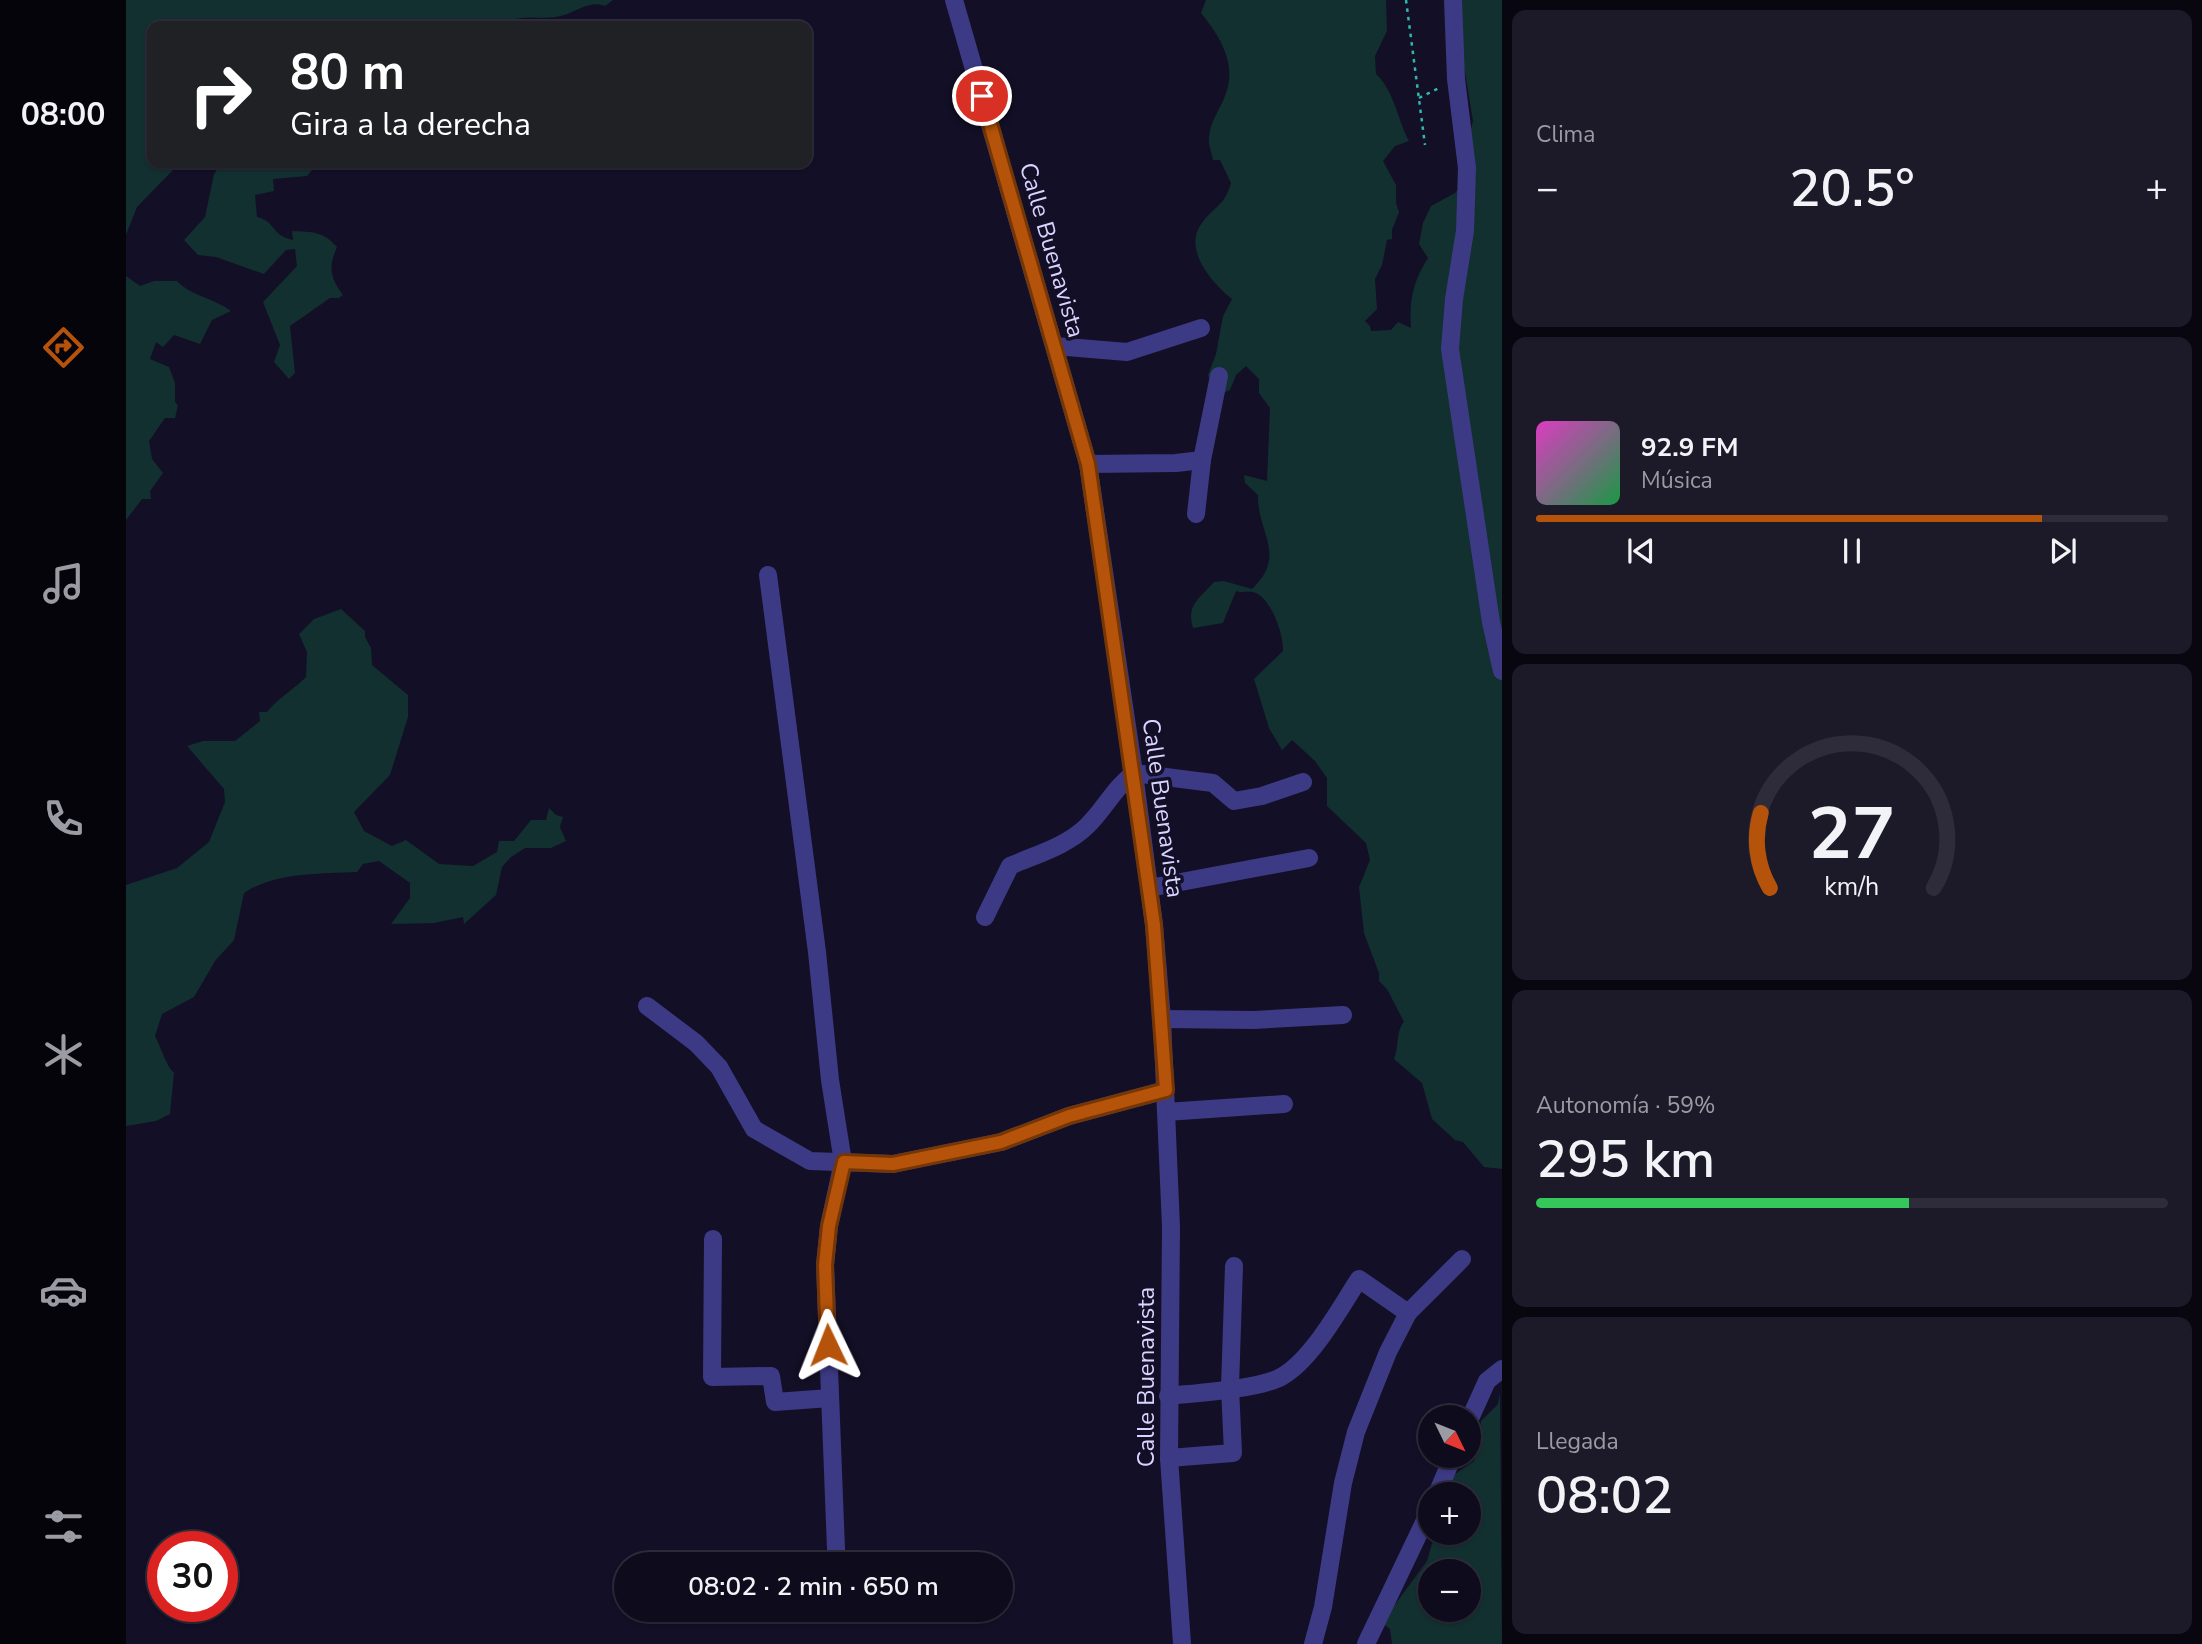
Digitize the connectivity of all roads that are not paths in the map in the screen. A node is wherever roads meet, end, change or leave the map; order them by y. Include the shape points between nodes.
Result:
1 (954, 0) edge
2 (1453, 0) edge
3 (1201, 328) dead end
4 (1055, 346) junction
5 (1219, 376) dead end
6 (1202, 460) junction
7 (1088, 464) junction
8 (1196, 514) dead end
9 (768, 575) dead end
10 (1502, 671) edge
11 (1134, 773) junction
12 (1303, 782) dead end
13 (1309, 858) dead end
14 (1149, 888) junction
15 (985, 917) dead end
16 (647, 1006) dead end
17 (1343, 1015) dead end
18 (1162, 1019) junction
19 (1166, 1090) junction
20 (1284, 1104) dead end
21 (1166, 1112) junction
22 (844, 1162) junction
23 (713, 1239) dead end
24 (1462, 1259) dead end
25 (1234, 1266) dead end
26 (1408, 1312) junction
27 (1502, 1369) edge
28 (1230, 1387) junction
29 (1168, 1396) junction
30 (830, 1398) junction
31 (1477, 1405) edge
32 (1169, 1458) junction
33 (1418, 1535) edge
34 (836, 1549) dead end
35 (1182, 1644) edge
36 (1313, 1644) edge
37 (1366, 1644) edge

1 - 4 street, Calle Buenavista
2 - 10 street via 1456,79 1467,168 1465,231 1450,348
3 - 4 street via 1127,352
4 - 7 street, Calle Buenavista
5 - 6 street
6 - 7 street
6 - 8 street
7 - 11 street, Calle Buenavista
9 - 22 street
11 - 12 street via 1213,783 1234,800
11 - 14 street, Calle Buenavista
11 - 15 street via 1117,786 1087,827 1010,866
13 - 14 street
14 - 18 street, Calle Buenavista
16 - 22 street via 719,1067 754,1129 810,1161
17 - 18 street
18 - 19 street, Calle Buenavista
19 - 21 street, Calle Buenavista
19 - 22 street via 1069,1116 1001,1142 893,1164
20 - 21 street
21 - 29 street, Calle Buenavista via 1171,1227
22 - 30 street via 825,1265
23 - 30 street via 712,1377 771,1376 775,1402
24 - 26 street
25 - 28 street
26 - 28 street via 1359,1279 1319,1342 1282,1377
26 - 36 street via 1356,1432
27 - 31 street via 1488,1381
28 - 29 street
28 - 32 street via 1233,1453
29 - 32 street, Calle Buenavista
30 - 34 street
32 - 35 street, Calle Buenavista
33 - 37 street

